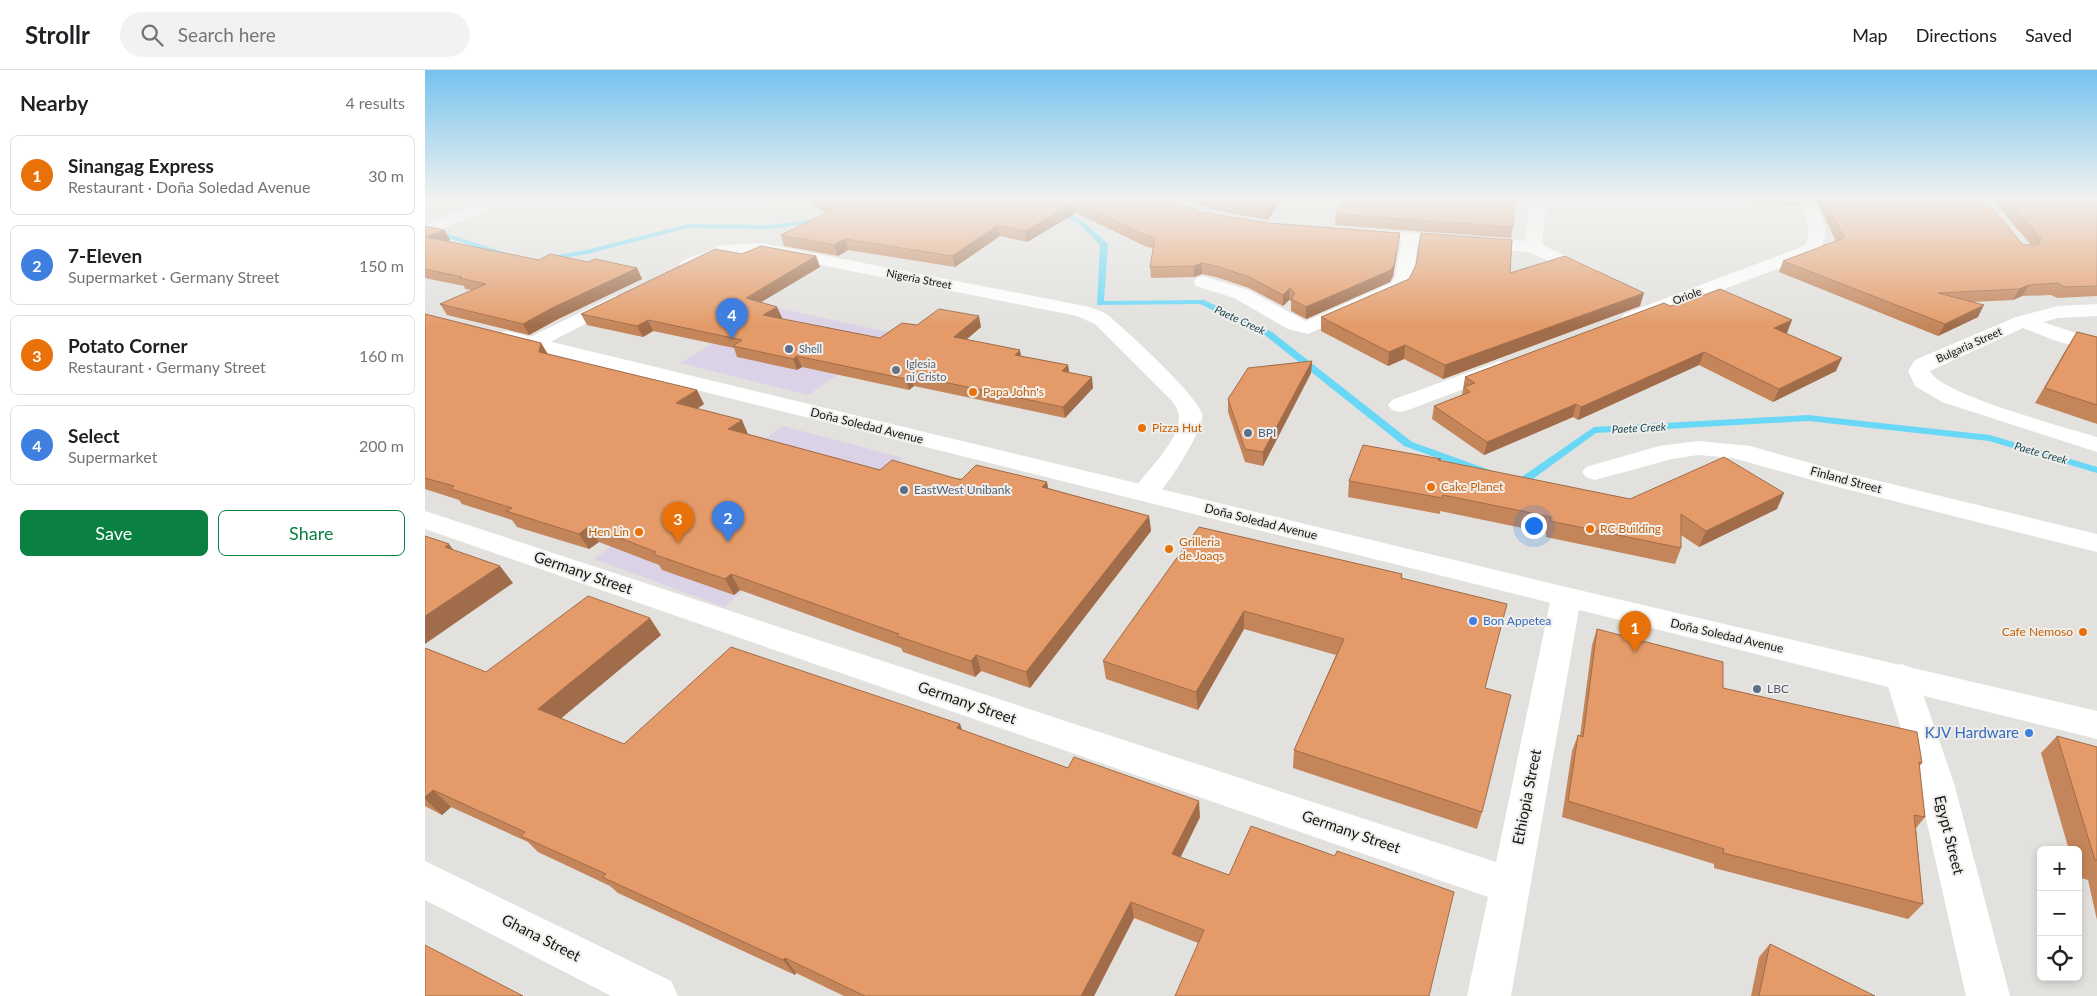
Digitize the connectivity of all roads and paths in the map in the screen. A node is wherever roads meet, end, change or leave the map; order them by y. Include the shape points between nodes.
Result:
1 (1410, 241) edge
2 (1455, 241) edge
3 (1534, 241) edge
4 (1817, 241) edge
5 (1533, 247) junction
6 (671, 274) edge
7 (1203, 282) dead end
8 (1609, 283) edge
9 (636, 292) edge
10 (1635, 295) edge
11 (1661, 306) junction
12 (2097, 310) edge
13 (2023, 321) junction
14 (1614, 324) edge
15 (488, 332) edge
16 (533, 343) junction
17 (2097, 346) edge
18 (1521, 360) edge
19 (1400, 406) dead end
20 (2097, 446) edge
21 (1595, 472) dead end
22 (1144, 494) junction
23 (425, 520) edge
24 (2097, 543) edge
25 (1566, 598) junction
26 (1901, 677) junction
27 (2097, 724) edge
28 (425, 880) edge
29 (1509, 885) junction
30 (656, 996) edge
31 (1489, 996) edge
32 (1988, 996) edge

1 - 7 street via 1399,287 1308,328 1295,325 1241,294
2 - 5 street
3 - 5 street
4 - 11 street, Oriole via 1810,250
5 - 8 street
6 - 22 street, Nigeria Street via 723,250 761,248 1083,311 1102,320 1180,396 1189,409 1191,421 1181,442
9 - 16 street
10 - 11 street
11 - 14 street, Oriole
12 - 13 street, Bulgaria Street via 2058,312
13 - 17 street
13 - 20 street, Bulgaria Street via 1923,365 1919,371 1923,381 1950,397
15 - 16 street, Doña Soledad Avenue
16 - 22 street, Doña Soledad Avenue
18 - 19 street
21 - 24 street, Finland Street via 1647,457 1697,448 1730,449
22 - 25 street, Doña Soledad Avenue
23 - 29 street, Germany Street
25 - 26 street, Doña Soledad Avenue
25 - 29 street, Ethiopia Street
26 - 27 street, Doña Soledad Avenue
26 - 32 street, Egypt Street via 1936,783
28 - 30 street, Ghana Street
29 - 31 street, Ethiopia Street

